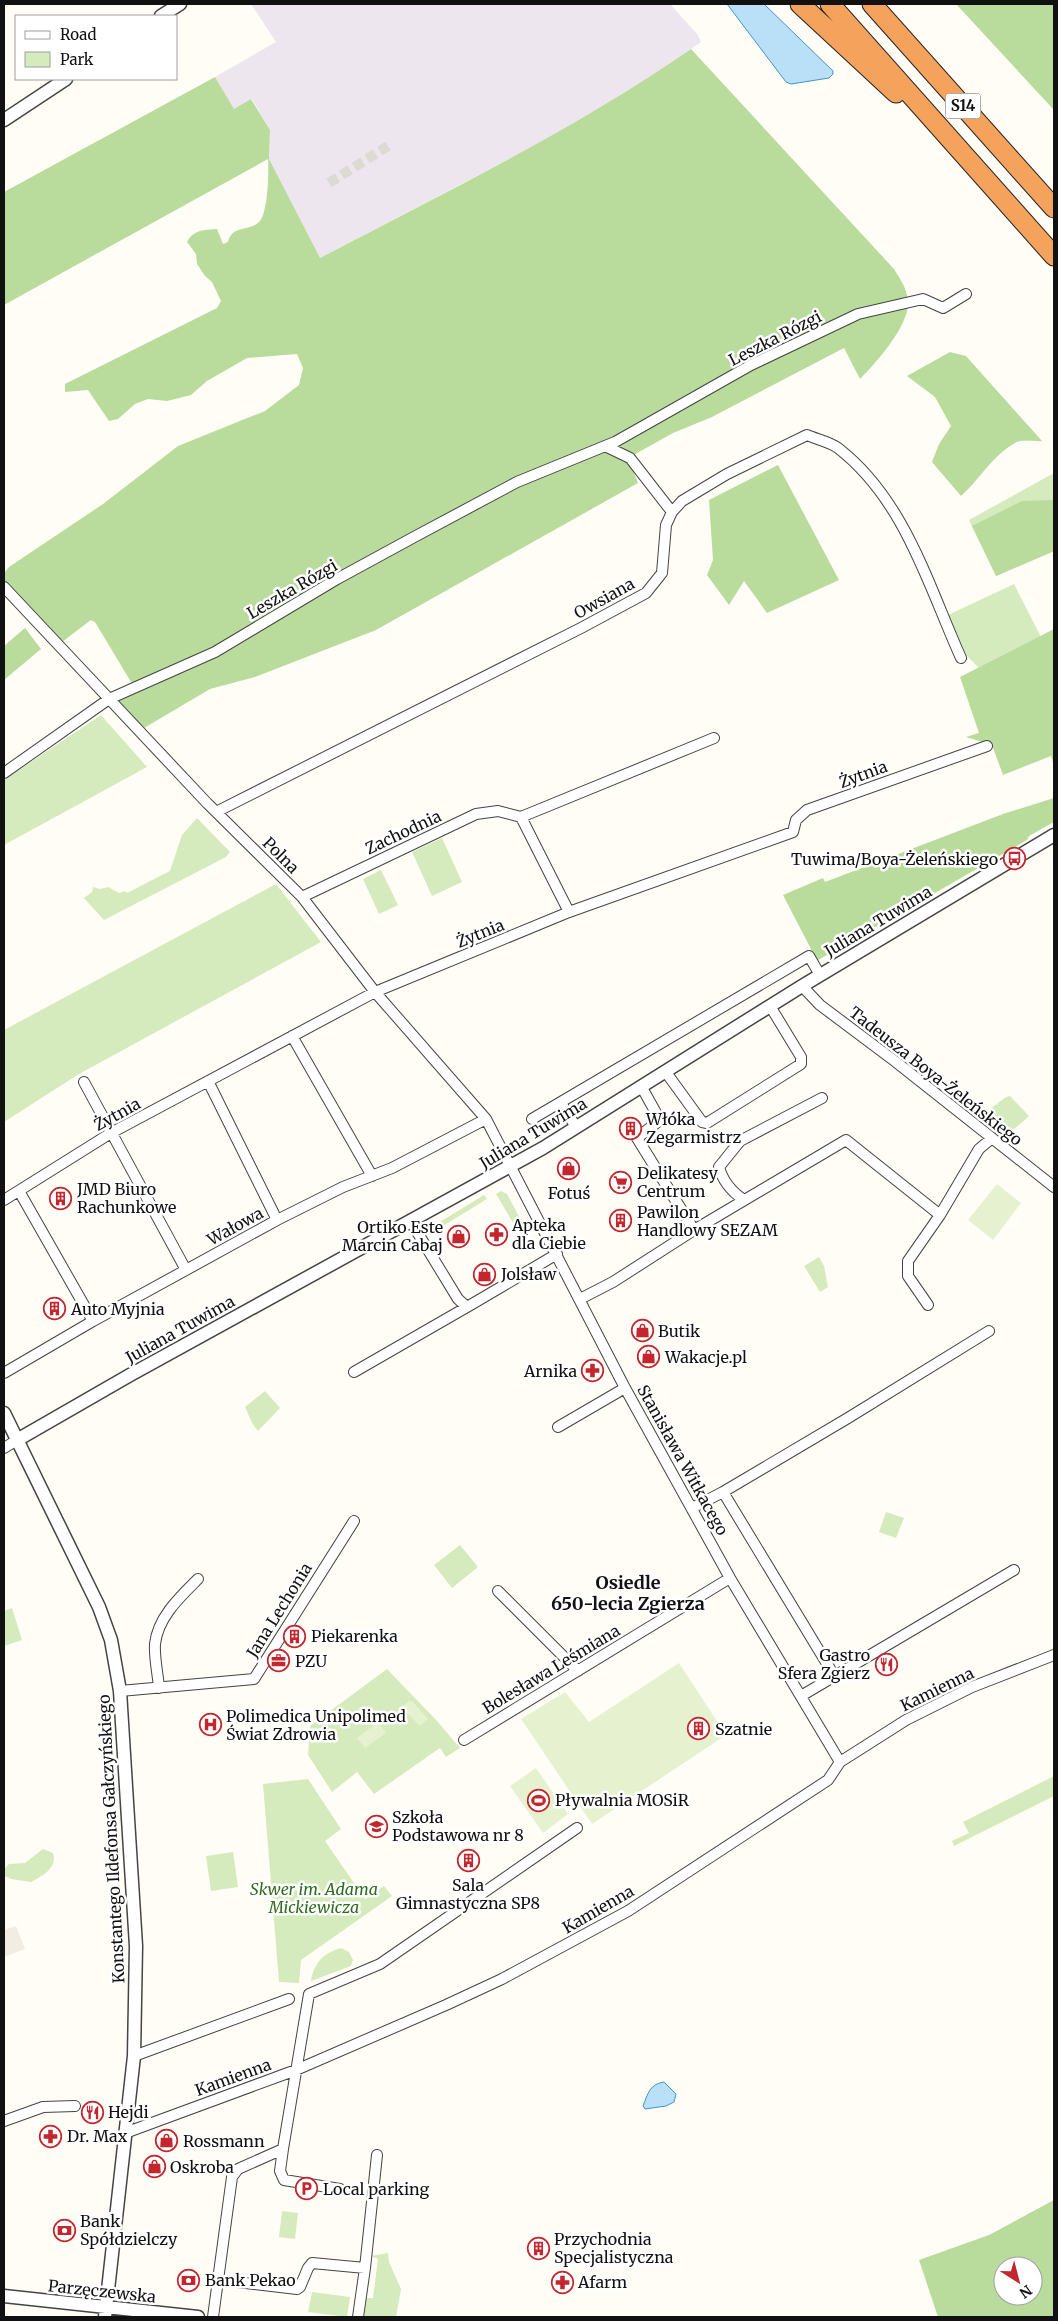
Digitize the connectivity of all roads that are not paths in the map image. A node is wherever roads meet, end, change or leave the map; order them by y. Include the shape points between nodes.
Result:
1 (180, 4) edge
2 (800, 4) edge
3 (830, 4) edge
4 (872, 4) edge
5 (163, 15) edge
6 (64, 80) edge
7 (4, 120) edge
8 (970, 162) junction
9 (1054, 208) edge
10 (1054, 256) edge
11 (966, 294) dead end
12 (605, 446) junction
13 (672, 512) junction
14 (4, 587) edge
15 (961, 658) dead end
16 (109, 700) junction
17 (714, 738) dead end
18 (987, 746) dead end
19 (4, 773) edge
20 (216, 812) junction
21 (521, 817) junction
22 (1054, 835) edge
23 (302, 897) junction
24 (569, 912) junction
25 (820, 975) junction
26 (802, 986) junction
27 (375, 992) junction
28 (770, 1006) junction
29 (292, 1036) junction
30 (665, 1071) junction
31 (208, 1081) junction
32 (84, 1082) dead end
33 (641, 1086) junction
34 (822, 1098) dead end
35 (561, 1103) junction
36 (486, 1118) junction
37 (532, 1120) dead end
38 (576, 1127) junction
39 (111, 1133) junction
40 (991, 1139) junction
41 (510, 1166) junction
42 (372, 1176) junction
43 (1054, 1187) edge
44 (19, 1191) junction
45 (4, 1200) edge
46 (744, 1200) junction
47 (940, 1215) junction
48 (277, 1220) junction
49 (410, 1222) junction
50 (694, 1230) junction
51 (558, 1254) junction
52 (186, 1270) junction
53 (580, 1298) junction
54 (928, 1305) dead end
55 (467, 1307) junction
56 (93, 1321) junction
57 (989, 1331) dead end
58 (354, 1372) dead end
59 (4, 1373) edge
60 (625, 1388) junction
61 (4, 1413) edge
62 (558, 1427) dead end
63 (17, 1440) junction
64 (4, 1448) edge
65 (723, 1492) junction
66 (692, 1508) junction
67 (354, 1521) dead end
68 (1014, 1570) dead end
69 (730, 1578) junction
70 (198, 1579) dead end
71 (498, 1592) dead end
72 (1054, 1655) edge
73 (578, 1671) junction
74 (835, 1677) junction
75 (159, 1688) junction
76 (120, 1691) junction
77 (801, 1696) junction
78 (464, 1740) dead end
79 (840, 1762) junction
80 (577, 1828) dead end
81 (289, 1999) dead end
82 (134, 2056) junction
83 (296, 2070) junction
84 (75, 2106) dead end
85 (4, 2121) edge
86 (125, 2133) junction
87 (283, 2149) junction
88 (377, 2156) dead end
89 (340, 2188) dead end
90 (366, 2268) junction
91 (218, 2280) junction
92 (4, 2296) edge
93 (105, 2312) edge
94 (198, 2317) edge
95 (213, 2317) edge
96 (358, 2317) edge

1 - 5 street
2 - 8 highway
3 - 8 highway, S14
4 - 9 highway, S14
6 - 7 street
8 - 10 highway, S14
11 - 12 street, Leszka Rózgi via 943,308 924,299 858,314 751,365
12 - 13 street via 630,458
12 - 16 street, Leszka Rózgi via 518,482 337,579 215,652
13 - 15 street via 682,502 727,474 806,435 837,447 872,482 892,509 913,545
13 - 20 street, Owsiana via 666,525 662,573 646,593
14 - 16 street, Polna
16 - 19 street, Leszka Rózgi
16 - 20 street, Polna
17 - 21 street
18 - 24 street, Żytnia via 807,810 796,820 793,832
20 - 23 street, Polna
21 - 23 street, Zachodnia via 498,811 476,814
21 - 24 street
22 - 25 street, Juliana Tuwima
23 - 27 street, Polna
24 - 27 street, Żytnia
25 - 26 street, Juliana Tuwima
25 - 35 street via 809,956
26 - 28 street, Juliana Tuwima
26 - 40 street, Tadeusza Boya-Żeleńskiego via 820,1006
27 - 29 street, Żytnia
27 - 36 street, Polna
28 - 30 street, Juliana Tuwima
28 - 30 street via 801,1057 801,1064 735,1106 707,1123 702,1122
29 - 31 street, Żytnia
29 - 42 street
30 - 33 street, Juliana Tuwima
31 - 39 street, Żytnia
31 - 48 street
32 - 39 street
33 - 38 street, Juliana Tuwima
33 - 50 street via 660,1120 638,1138
34 - 46 street via 740,1141 719,1167 731,1192
35 - 37 street
35 - 38 street
36 - 41 street, Polna
36 - 42 street, Wałowa
38 - 41 street, Juliana Tuwima
39 - 44 street, Żytnia
39 - 52 street
40 - 43 street, Tadeusza Boya-Żeleńskiego
40 - 47 street via 979,1149
41 - 49 street, Juliana Tuwima
41 - 51 street, Stanisława Witkacego
42 - 48 street, Wałowa
44 - 45 street, Żytnia
44 - 56 street
46 - 47 street via 846,1140
46 - 50 street
47 - 54 street via 908,1262 908,1276
48 - 52 street, Wałowa
49 - 55 street via 458,1299
49 - 63 street, Juliana Tuwima
50 - 53 street via 613,1282
51 - 53 street, Stanisława Witkacego
51 - 55 street
52 - 56 street, Wałowa
53 - 60 street, Stanisława Witkacego
55 - 58 street
56 - 59 street, Wałowa
57 - 65 street
60 - 62 street
60 - 66 street, Stanisława Witkacego
61 - 63 street, Konstantego Ildefonsa Gałczyńskiego
63 - 64 street
63 - 76 street, Konstantego Ildefonsa Gałczyńskiego via 99,1607 111,1640
65 - 66 street
65 - 74 street
66 - 69 street, Stanisława Witkacego
67 - 75 street, Jana Lechonia via 254,1679
68 - 74 street
69 - 73 street, Bolesława Leśmiana
69 - 77 street, Stanisława Witkacego
70 - 75 street via 176,1601 161,1624 155,1644
71 - 73 street
72 - 79 street, Kamienna via 972,1687 922,1712
73 - 78 street, Bolesława Leśmiana
74 - 77 street
75 - 76 street, Jana Lechonia
76 - 82 street, Konstantego Ildefonsa Gałczyńskiego via 136,1946
77 - 79 street, Stanisława Witkacego
79 - 83 street, Kamienna via 828,1780 628,1911 454,2002
80 - 83 street via 380,1964 309,1994
81 - 82 street
82 - 86 street, Konstantego Ildefonsa Gałczyńskiego
83 - 86 street, Kamienna
83 - 87 street
84 - 85 street via 43,2107
86 - 93 street, Konstantego Ildefonsa Gałczyńskiego
87 - 89 street via 280,2171 284,2180
87 - 91 street via 233,2174
88 - 90 street
90 - 91 street via 312,2263 297,2289
90 - 96 street
91 - 95 street
92 - 93 street, Parzęczewska
93 - 94 street, Parzęczewska

